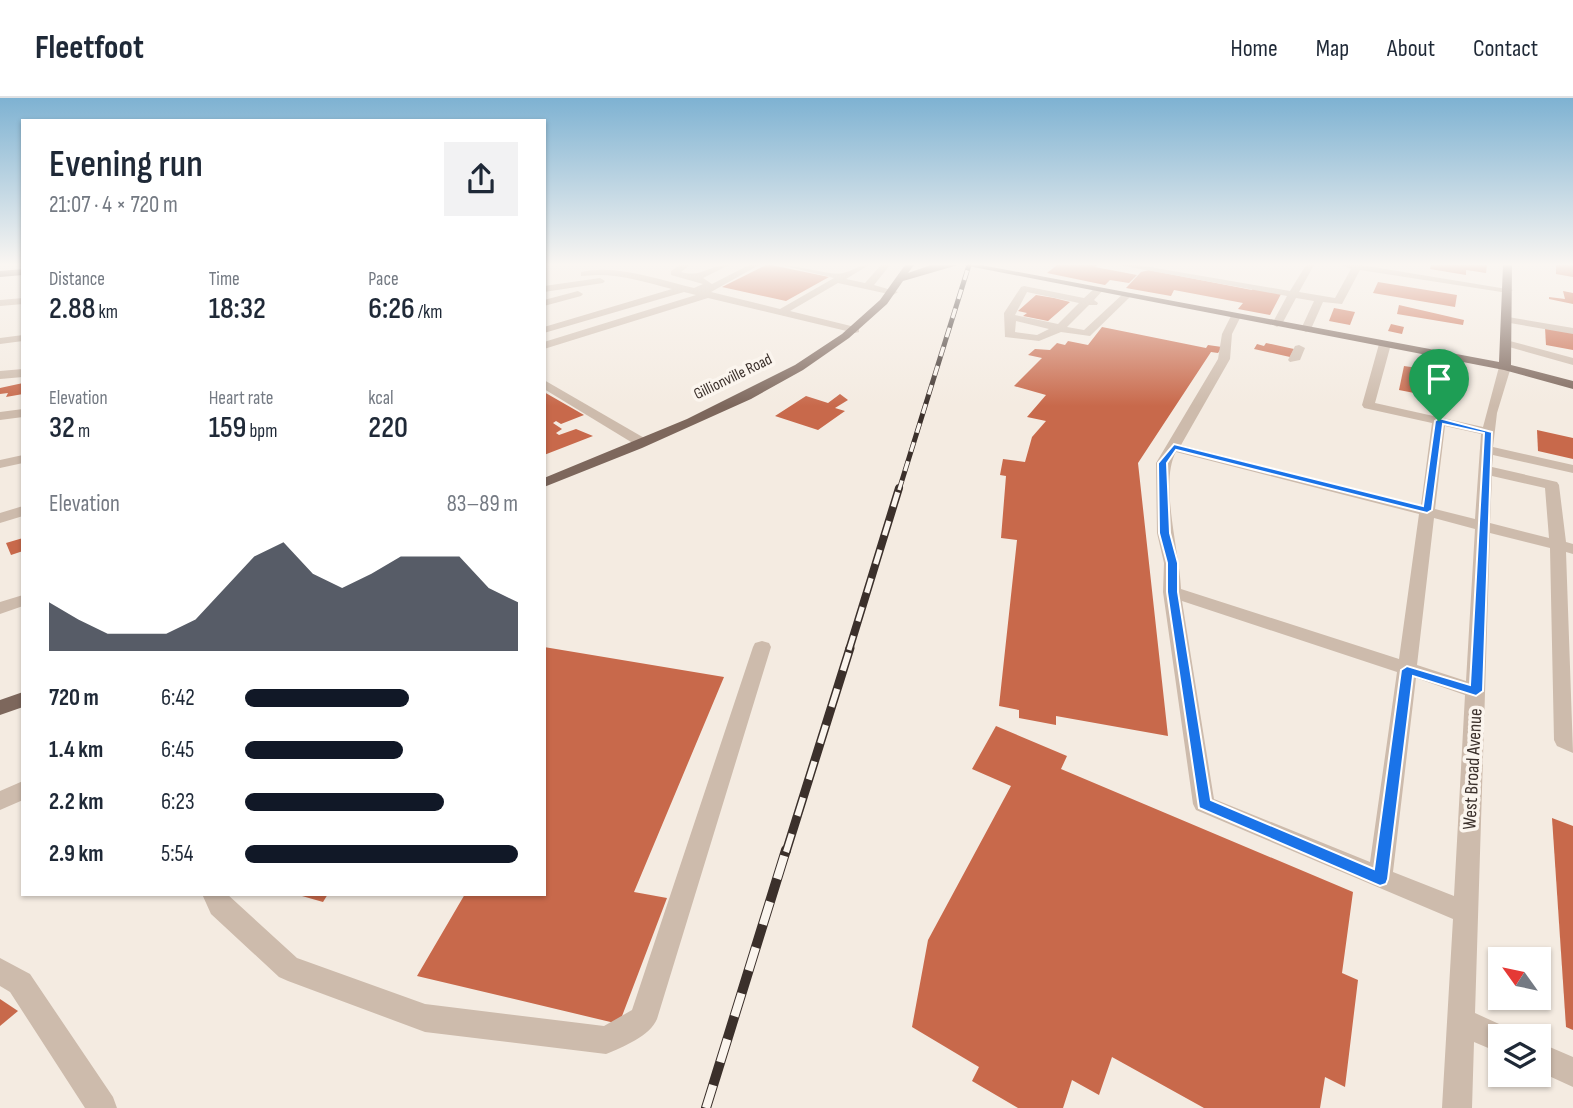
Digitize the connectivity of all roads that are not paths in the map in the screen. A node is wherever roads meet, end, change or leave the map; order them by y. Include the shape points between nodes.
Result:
1 (605, 312) edge
2 (639, 312) edge
3 (777, 312) edge
4 (873, 312) edge
5 (1010, 312) edge
6 (1076, 312) edge
7 (1109, 312) edge
8 (1216, 312) edge
9 (1283, 312) edge
10 (1314, 312) edge
11 (1508, 312) edge
12 (780, 313) joint
13 (1236, 316) junction
14 (1011, 317) junction
15 (1508, 320) junction
16 (1277, 324) junction
17 (1060, 328) junction
18 (546, 329) edge
19 (1306, 329) junction
20 (855, 330) junction
21 (1573, 331) edge
22 (21, 338) edge
23 (0, 341) edge
24 (1506, 343) junction
25 (1385, 344) junction
26 (546, 345) edge
27 (1299, 348) dead end
28 (1294, 360) dead end
29 (1573, 362) edge
30 (1505, 368) junction
31 (21, 373) edge
32 (0, 375) edge
33 (1573, 376) edge
34 (546, 385) edge
35 (1573, 385) edge
36 (21, 413) edge
37 (0, 416) edge
38 (1439, 421) junction
39 (641, 442) junction
40 (1174, 447) junction
41 (1487, 450) junction
42 (21, 459) edge
43 (0, 464) edge
44 (1573, 469) edge
45 (546, 483) edge
46 (1427, 510) junction
47 (21, 512) edge
48 (0, 518) edge
49 (1484, 525) junction
50 (1565, 547) edge
51 (1172, 592) junction
52 (21, 601) edge
53 (0, 608) edge
54 (762, 647) dead end
55 (1407, 670) junction
56 (1476, 691) junction
57 (21, 700) edge
58 (0, 708) edge
59 (1573, 746) edge
60 (21, 791) edge
61 (0, 801) edge
62 (1380, 879) junction
63 (215, 896) edge
64 (1466, 914) junction
65 (0, 971) edge
66 (1461, 1021) junction
67 (1488, 1033) edge
68 (1551, 1062) edge
69 (1573, 1072) edge
70 (102, 1108) edge
71 (1457, 1108) edge

1 - 18 street
2 - 26 street
3 - 12 street
4 - 20 main road, Gillionville Road
5 - 14 street
6 - 17 street
7 - 17 street via 1086,334
8 - 13 main road
9 - 16 street
10 - 19 street
11 - 15 main road, West Broad Avenue
12 - 20 street
13 - 16 main road
13 - 40 street via 1227,334 1224,359
14 - 17 street
14 - 17 street via 1009,335 1039,338
15 - 21 street
15 - 24 main road, West Broad Avenue
16 - 19 main road
19 - 25 main road
20 - 39 main road, Gillionville Road via 762,387
22 - 23 street
24 - 29 street
24 - 30 main road, West Broad Avenue
25 - 30 main road
25 - 38 street via 1368,405
27 - 28 street
30 - 33 main road
30 - 35 main road
30 - 41 street, West Broad Avenue
31 - 32 street
34 - 39 street
36 - 37 street
38 - 41 street
38 - 46 street
39 - 45 main road, Gillionville Road
40 - 46 street
40 - 51 street via 1163,463
41 - 44 street
41 - 49 street, West Broad Avenue
41 - 50 street via 1552,485
42 - 43 street
46 - 49 street
46 - 55 street
47 - 48 street
49 - 50 street
49 - 56 street, West Broad Avenue
50 - 59 street via 1564,740
51 - 55 street
51 - 62 street via 1204,804
52 - 53 street
54 - 63 street via 643,1019 606,1040 425,1017 288,968 220,906
55 - 56 street
55 - 62 street
56 - 64 street, West Broad Avenue
57 - 58 main road
60 - 61 street
62 - 64 street
64 - 66 street, West Broad Avenue
65 - 70 street via 20,983
66 - 67 street
66 - 71 street, West Broad Avenue
68 - 69 street

